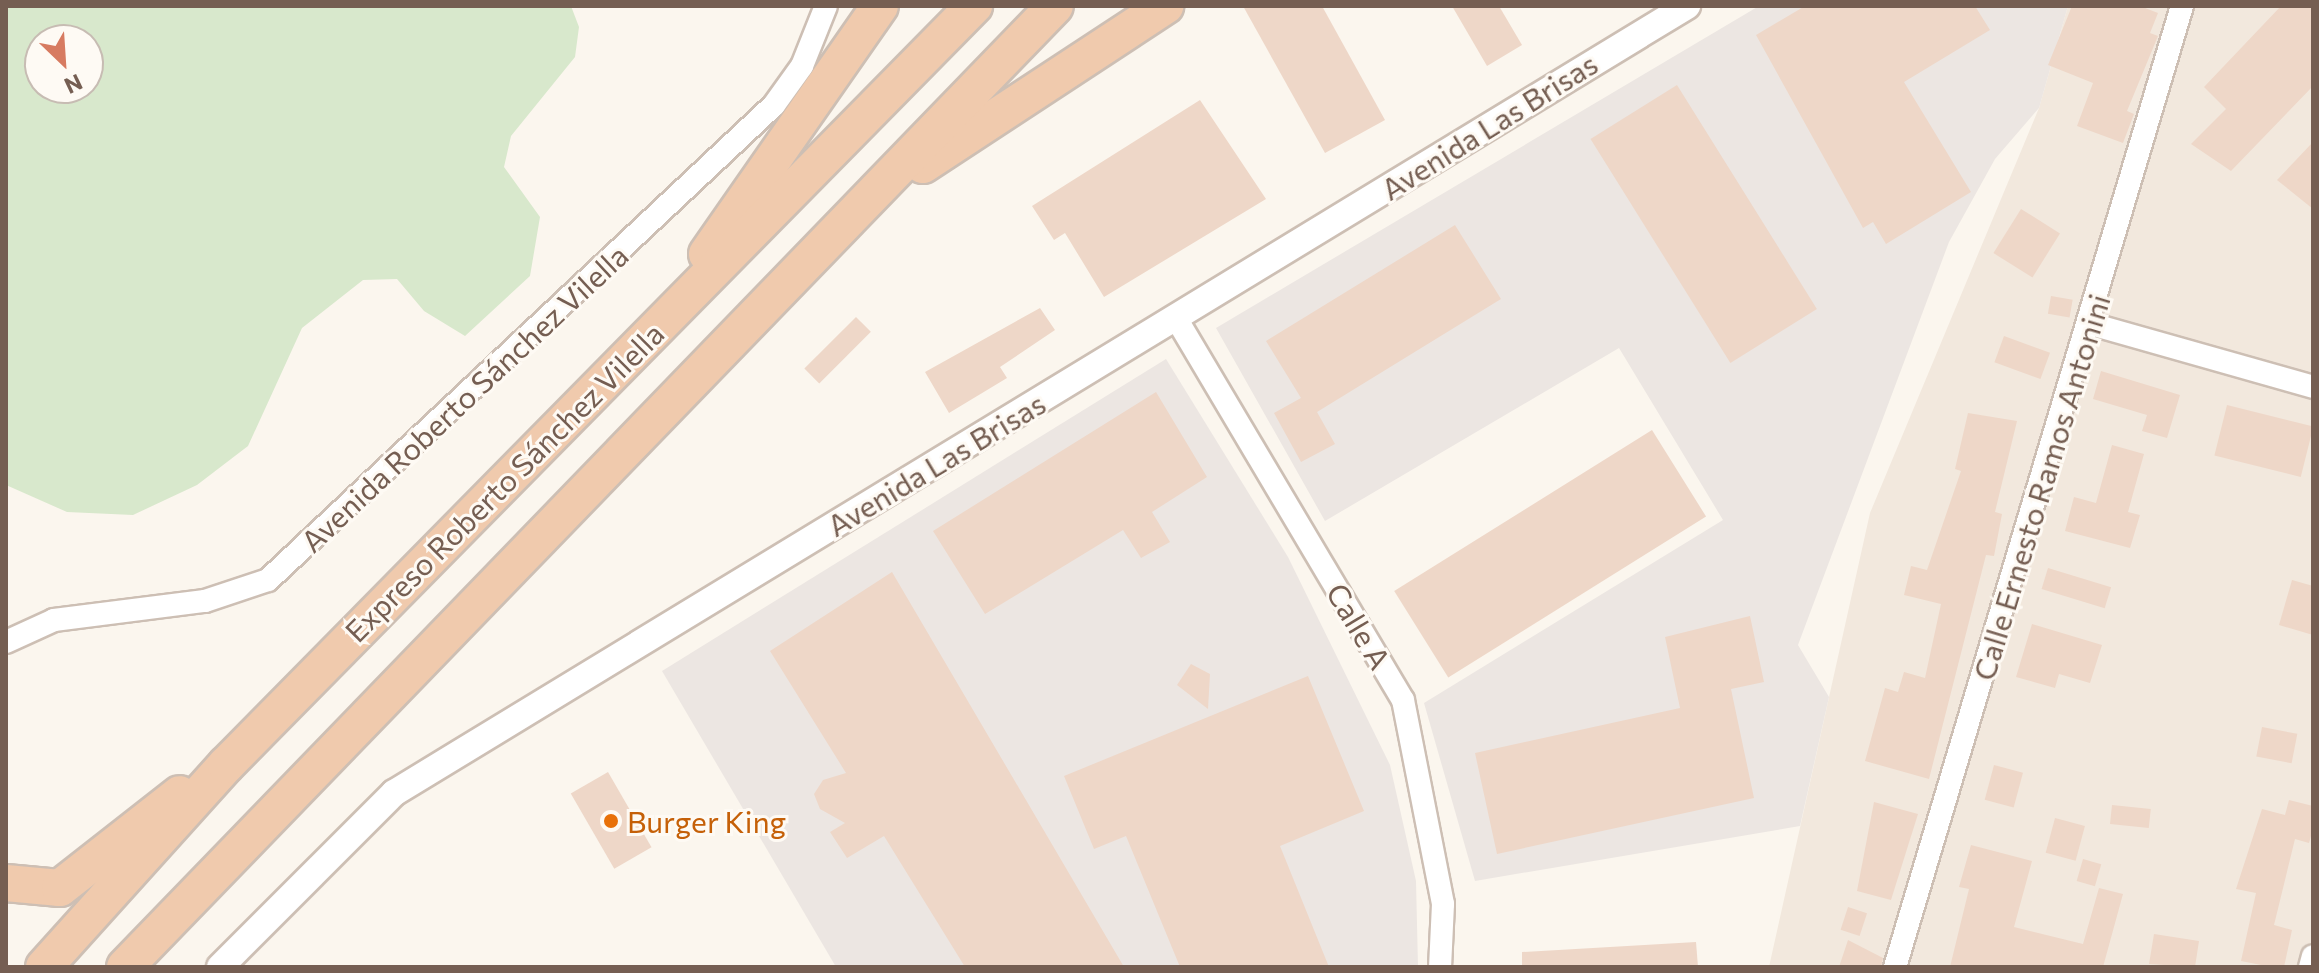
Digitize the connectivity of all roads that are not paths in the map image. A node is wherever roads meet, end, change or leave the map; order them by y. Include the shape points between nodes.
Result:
1 (826, 6) edge
2 (880, 6) edge
3 (974, 6) edge
4 (1055, 6) edge
5 (1165, 6) edge
6 (1687, 6) edge
7 (2182, 6) edge
8 (1656, 17) edge
9 (875, 196) junction
10 (665, 318) junction
11 (1176, 318) junction
12 (2091, 324) junction
13 (2313, 387) edge
14 (6, 642) edge
15 (226, 765) junction
16 (6, 883) edge
17 (2313, 956) edge
18 (44, 967) edge
19 (125, 967) edge
20 (220, 967) edge
21 (1440, 967) edge
22 (1895, 967) edge
23 (2310, 967) edge

1 - 14 street, Avenida Roberto Sánchez Vilella via 802,66 774,105 268,580 205,601 54,620
2 - 10 highway
3 - 10 highway, Expreso Roberto Sánchez Vilella
4 - 9 highway
5 - 9 highway
6 - 8 street, Avenida Las Brisas
7 - 12 street, Calle Ernesto Ramos Antonini
8 - 11 street, Avenida Las Brisas
9 - 19 highway
10 - 15 highway, Expreso Roberto Sánchez Vilella
11 - 20 street, Avenida Las Brisas via 394,793
11 - 21 street, Calle A via 1403,700 1443,904
12 - 13 street
12 - 22 street, Calle Ernesto Ramos Antonini
15 - 16 highway via 151,812 60,888
15 - 18 highway, Expreso Roberto Sánchez Vilella
17 - 23 street

